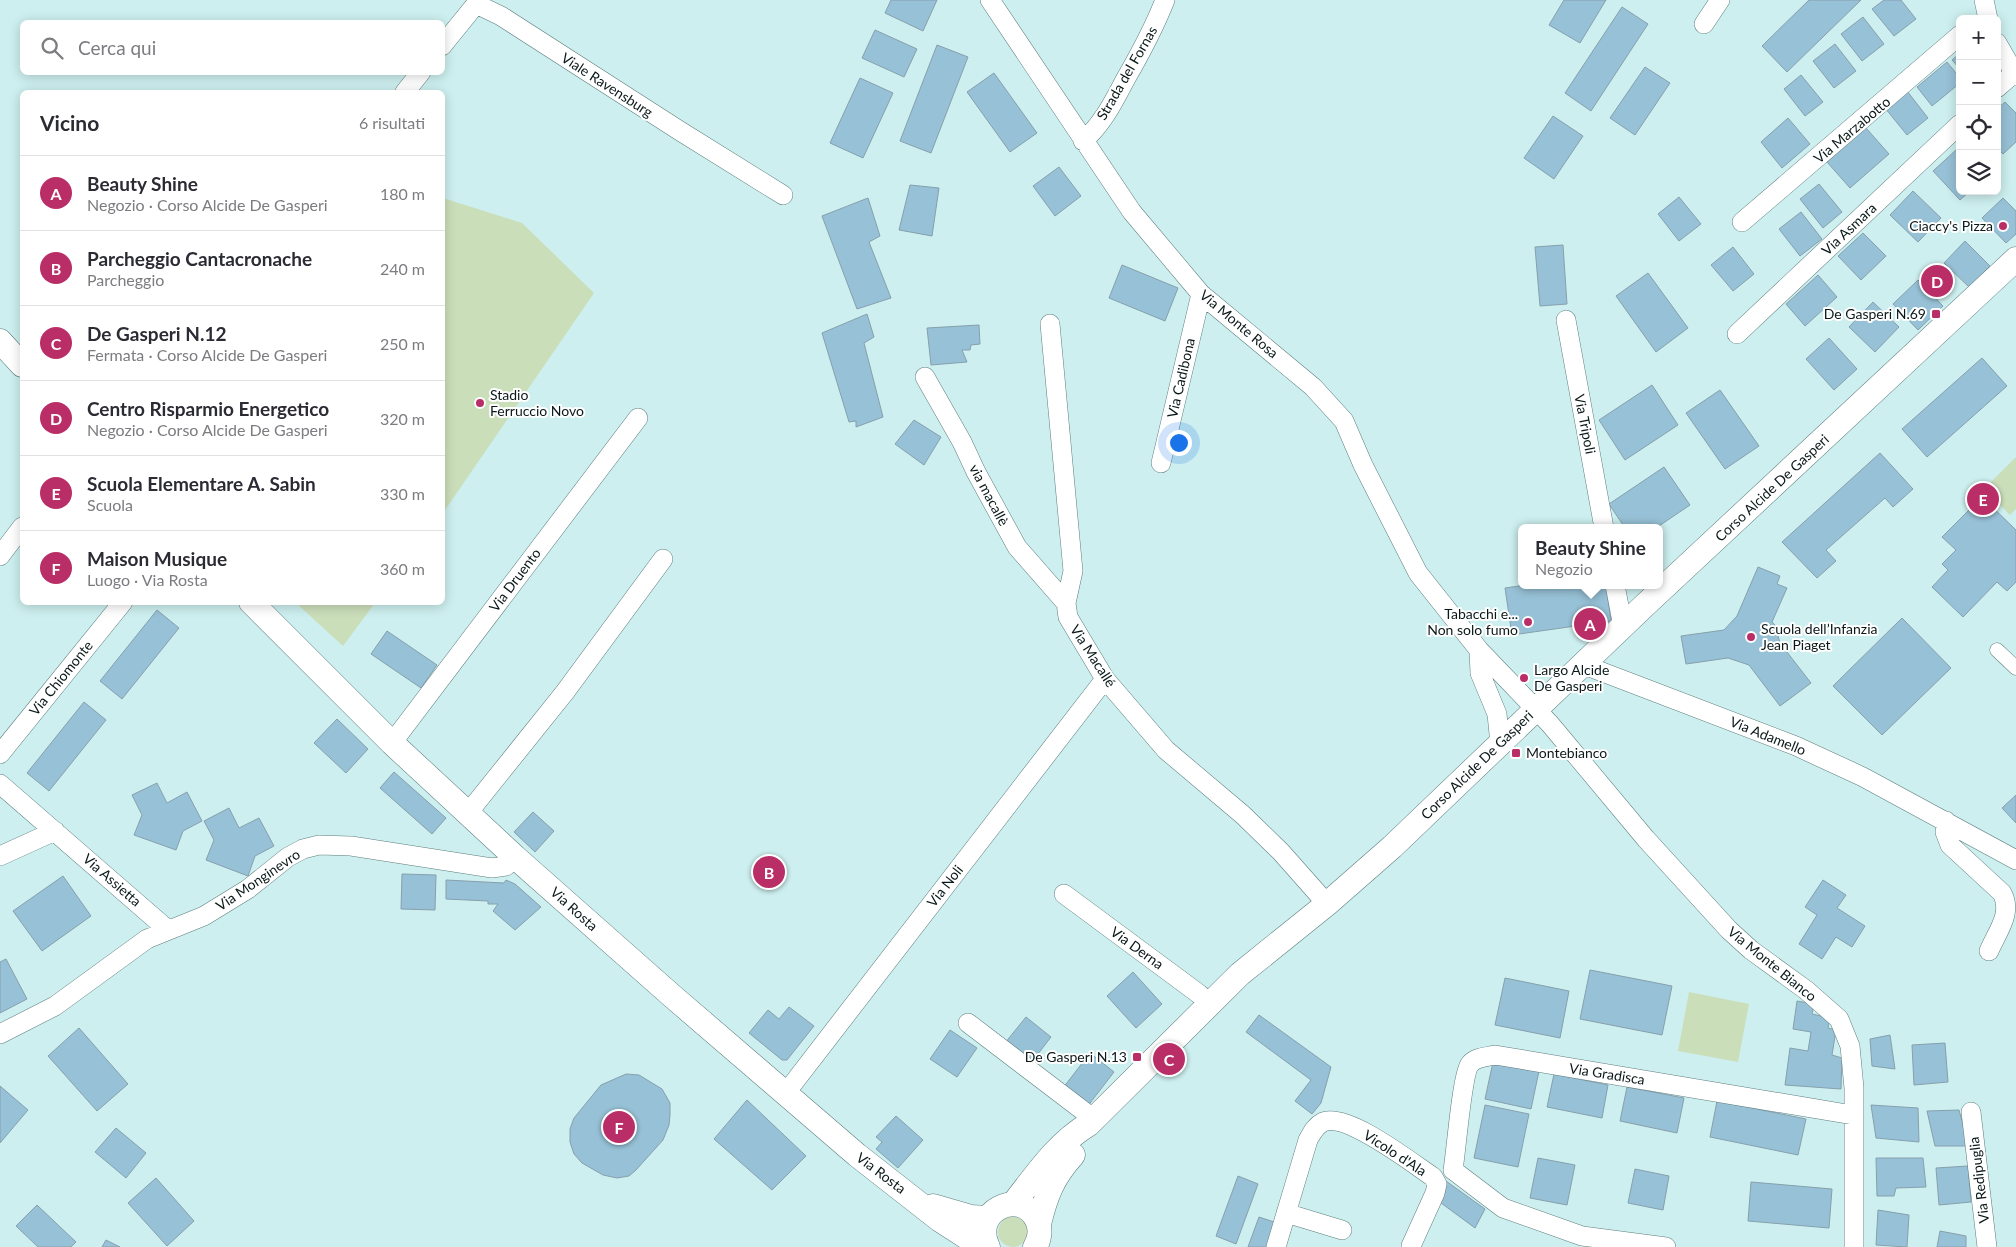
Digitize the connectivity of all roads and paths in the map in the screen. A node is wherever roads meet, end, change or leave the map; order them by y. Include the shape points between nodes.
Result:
1 (990, 0) edge
2 (1165, 0) edge
3 (1720, 0) edge
4 (1704, 24) dead end
5 (1956, 39) edge
6 (445, 42) edge
7 (2001, 50) edge
8 (2015, 74) edge
9 (419, 75) edge
10 (2001, 85) edge
11 (407, 90) edge
12 (1956, 128) edge
13 (1083, 141) junction
14 (783, 195) dead end
15 (1742, 222) dead end
16 (2016, 259) edge
17 (1201, 294) junction
18 (1566, 320) dead end
19 (1050, 324) dead end
20 (1737, 334) dead end
21 (0, 341) edge
22 (20, 363) edge
23 (925, 377) dead end
24 (638, 418) dead end
25 (1161, 463) dead end
26 (1603, 524) edge
27 (20, 530) edge
28 (0, 556) edge
29 (663, 559) dead end
30 (1616, 589) edge
31 (1066, 603) junction
32 (121, 605) edge
33 (254, 605) edge
34 (1623, 627) junction
35 (1479, 650) junction
36 (1997, 650) dead end
37 (1584, 665) junction
38 (2016, 668) edge
39 (1105, 679) junction
40 (1536, 710) junction
41 (392, 743) junction
42 (1500, 744) junction
43 (0, 754) edge
44 (0, 784) edge
45 (468, 813) junction
46 (1946, 821) junction
47 (54, 831) junction
48 (0, 856) edge
49 (515, 857) junction
50 (2016, 860) edge
51 (1064, 894) dead end
52 (1327, 904) junction
53 (168, 930) junction
54 (1989, 951) dead end
55 (1209, 1003) junction
56 (968, 1023) dead end
57 (0, 1034) edge
58 (785, 1094) junction
59 (1971, 1112) dead end
60 (1854, 1115) junction
61 (1091, 1121) junction
62 (914, 1197) junction
63 (1013, 1204) junction
64 (1286, 1213) junction
65 (987, 1218) junction
66 (1039, 1224) junction
67 (1342, 1230) dead end
68 (988, 1246) edge
69 (1412, 1246) edge
70 (1036, 1247) edge
71 (1276, 1247) edge
72 (1666, 1247) edge
73 (1854, 1247) edge
74 (1987, 1247) edge

1 - 13 street, Via Monte Rosa
2 - 13 street, Strada del Fornas via 1151,34 1111,106
3 - 4 street
5 - 15 street, Via Marzabotto
6 - 14 street, Viale Ravensburg via 476,4 501,16
7 - 8 street
8 - 10 street
9 - 11 street
12 - 20 street, Via Asmara
13 - 17 street, Via Monte Rosa via 1132,212
16 - 34 street, Corso Alcide De Gasperi
17 - 25 street, Via Cadibona
17 - 35 street, Via Monte Rosa via 1313,387 1344,421 1418,573
18 - 26 street, Via Tripoli
19 - 31 street via 1073,571
21 - 22 street
23 - 31 street, via macallè via 1017,547
24 - 41 street, Via Druento
27 - 28 street
29 - 45 street via 565,692
30 - 34 street
31 - 39 street, Via Macallé via 1068,617
32 - 43 street, Via Chiomonte
33 - 41 street, Via Rosta
34 - 37 street, Corso Alcide De Gasperi
35 - 40 street
35 - 42 street via 1480,673 1497,714
36 - 38 street
37 - 40 street, Corso Alcide De Gasperi
37 - 46 street, Via Adamello via 1796,746 1864,777
39 - 52 street, Via Macallé via 1166,750 1243,815
39 - 58 street, Via Noli
40 - 42 street, Corso Alcide De Gasperi
40 - 60 street, Via Monte Bianco via 1729,930 1839,1019 1850,1046
41 - 45 street, Via Rosta
42 - 52 street, Corso Alcide De Gasperi
44 - 47 street, Via Assietta
45 - 49 street, Via Rosta
46 - 50 street, Via Adamello
46 - 54 street via 1945,832 1950,845 2005,899 2006,914
47 - 48 street
47 - 53 street, Via Assietta
49 - 53 street, Via Monginevro via 506,866 492,868 351,846 319,845 288,857 248,889 204,916
49 - 58 street, Via Rosta
51 - 55 street, Via Derna
52 - 55 street, Corso Alcide De Gasperi
53 - 57 street, Via Monginevro via 147,939 55,1006
55 - 61 street, Corso Alcide De Gasperi
56 - 61 street
58 - 62 street, Via Rosta via 857,1155
59 - 74 street, Via Redipuglia
60 - 72 street, Via Gradisca via 1495,1055 1476,1059 1469,1065 1454,1170 1503,1208 1582,1236
60 - 73 street, Via Monte Bianco
61 - 63 street, Corso Alcide De Gasperi via 1060,1145
61 - 66 street, Corso Alcide De Gasperi via 1078,1148 1050,1186
62 - 65 street, Via Rosta via 945,1211
62 - 68 street, Via Rosta via 940,1220
63 - 65 street via 998,1208
63 - 66 street via 1029,1210
64 - 67 street
64 - 69 street, Vicolo d'Ala via 1308,1140 1316,1126 1324,1121 1347,1124 1376,1137 1437,1184
64 - 71 street, Vicolo d'Ala
65 - 68 street via 984,1237
66 - 70 street, Corso Alcide De Gasperi

